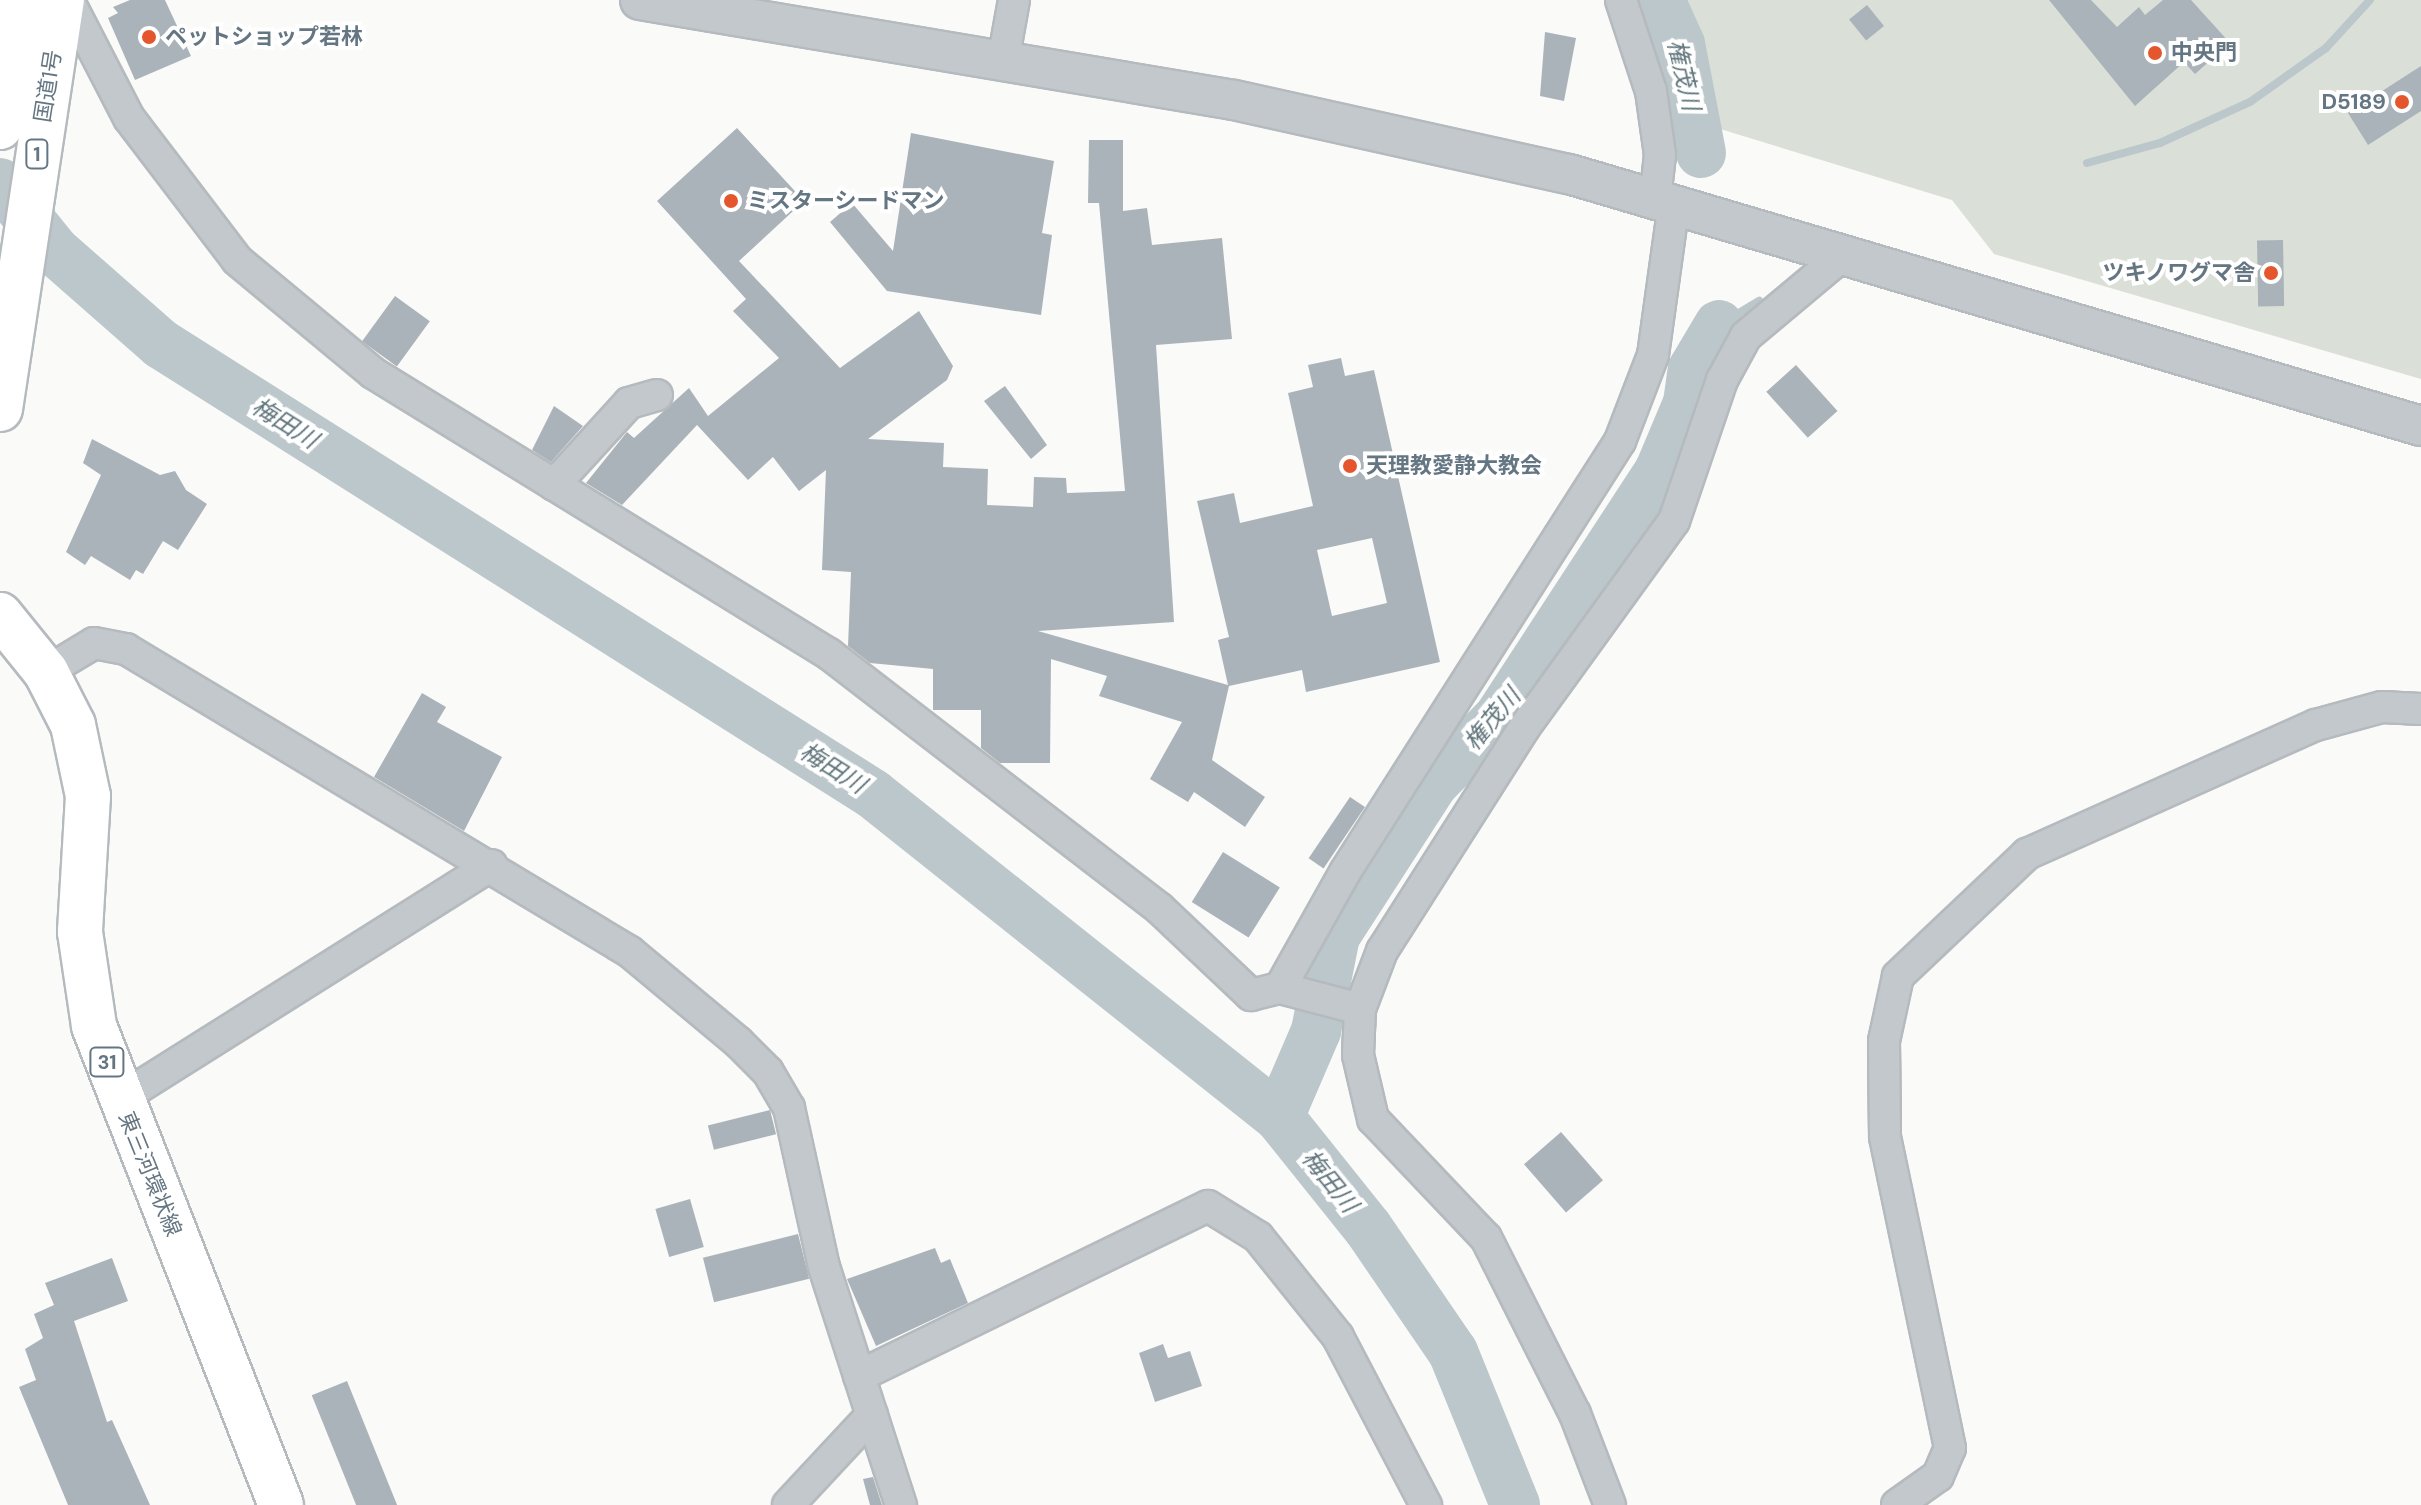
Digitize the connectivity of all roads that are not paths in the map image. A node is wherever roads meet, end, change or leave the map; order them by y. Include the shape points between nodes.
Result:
1 (640, 0) edge
2 (1014, 0) edge
3 (1621, 0) edge
4 (53, 3) edge
5 (1003, 61) junction
6 (0, 127) edge
7 (1664, 201) junction
8 (1843, 255) junction
9 (657, 395) dead end
10 (0, 409) edge
11 (2421, 426) edge
12 (554, 485) junction
13 (0, 615) edge
14 (46, 672) junction
15 (2421, 709) edge
16 (492, 865) junction
17 (1284, 989) junction
18 (1354, 1007) junction
19 (120, 1099) junction
20 (859, 1376) junction
21 (872, 1415) junction
22 (281, 1505) edge
23 (788, 1505) edge
24 (901, 1505) edge
25 (1426, 1505) edge
26 (1610, 1505) edge
27 (1897, 1505) edge

1 - 5 street
2 - 5 street
3 - 7 street via 1651,91
4 - 6 main road, 国道1号 / 1
4 - 10 main road, 国道1号 / 1
4 - 12 street via 129,118 237,260 373,373
5 - 7 street via 1356,123
7 - 8 street
7 - 17 street via 1653,355 1620,441 1345,872
8 - 11 street
8 - 18 street via 1746,336 1722,380 1674,521 1524,728 1382,951
9 - 12 street via 629,403
12 - 17 street via 829,654 1159,908 1251,995
13 - 14 main road, 東三河環状線 / 31
14 - 16 street via 94,643 126,649
14 - 19 main road, 東三河環状線 / 31 via 73,725 85,773 82,966 94,1026
15 - 27 street via 2382,707 2316,725 2027,854 1898,976 1884,1041 1885,1137 1950,1448 1938,1476
16 - 19 street
16 - 20 street via 630,952 768,1072 789,1108 824,1267
17 - 18 street
18 - 26 street via 1358,1055 1373,1119 1486,1238 1575,1414
19 - 22 main road, 東三河環状線 / 31
20 - 21 street
20 - 25 street via 1208,1206 1258,1237 1338,1337
21 - 23 street
21 - 24 street

